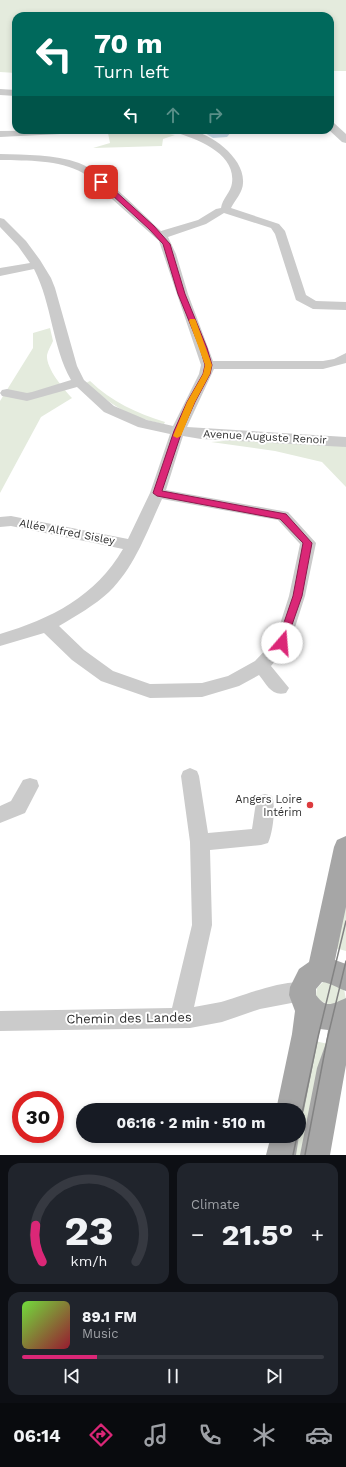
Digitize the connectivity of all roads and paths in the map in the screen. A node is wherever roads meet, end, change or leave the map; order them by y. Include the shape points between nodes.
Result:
1 (0, 92) edge
2 (12, 93) edge
3 (334, 128) edge
4 (0, 134) edge
5 (12, 134) edge
6 (194, 134) edge
7 (344, 136) edge
8 (0, 157) edge
9 (225, 210) junction
10 (0, 222) edge
11 (159, 236) junction
12 (38, 265) junction
13 (0, 272) edge
14 (346, 306) edge
15 (346, 357) edge
16 (208, 365) junction
17 (79, 382) junction
18 (7, 393) dead end
19 (178, 431) junction
20 (346, 442) edge
21 (157, 493) junction
22 (0, 522) edge
23 (133, 545) junction
24 (47, 625) junction
25 (0, 640) edge
26 (261, 666) junction
27 (280, 688) dead end
28 (190, 776) dead end
29 (30, 786) dead end
30 (265, 802) dead end
31 (0, 816) edge
32 (200, 842) junction
33 (346, 847) edge
34 (320, 970) junction
35 (346, 979) edge
36 (305, 999) junction
37 (344, 1013) edge
38 (180, 1019) junction
39 (0, 1021) edge
40 (291, 1103) edge
41 (284, 1143) edge
42 (281, 1155) edge
43 (315, 1155) edge

1 - 2 street
3 - 7 street
4 - 5 street
6 - 9 street via 227,155 236,169 238,182
8 - 11 street via 48,159 76,165 101,182
9 - 11 street via 202,222
9 - 14 street via 275,226 281,233 300,297 313,305
10 - 12 street, Avenue Auguste Renoir via 21,241
11 - 16 street via 164,240 170,254
12 - 13 street
12 - 17 street, Avenue Auguste Renoir via 49,288 70,366
15 - 16 street via 338,362 323,365
16 - 19 street
17 - 18 street via 34,396
17 - 19 street, Avenue Auguste Renoir via 110,409 143,424
19 - 20 street, Avenue Auguste Renoir
19 - 21 street
21 - 23 street
21 - 26 street via 283,516 308,543 297,596 282,643
22 - 23 street, Allée Alfred Sisley via 12,521
23 - 24 street via 120,568 103,588
24 - 25 street
24 - 26 street via 78,654 107,676 150,690 202,690 233,681
26 - 27 street
28 - 32 street
29 - 31 street via 18,807
30 - 32 street via 261,837
32 - 38 street via 202,924
33 - 34 main road
34 - 35 main road via 334,971
34 - 36 main road via 311,974 305,981
36 - 37 main road via 315,1014 323,1017 332,1018
36 - 38 street, Chemin des Landes via 260,999 222,1012
36 - 40 main road via 306,1034
37 - 43 main road via 340,1043 331,1068
38 - 39 street, Chemin des Landes
41 - 42 main road

